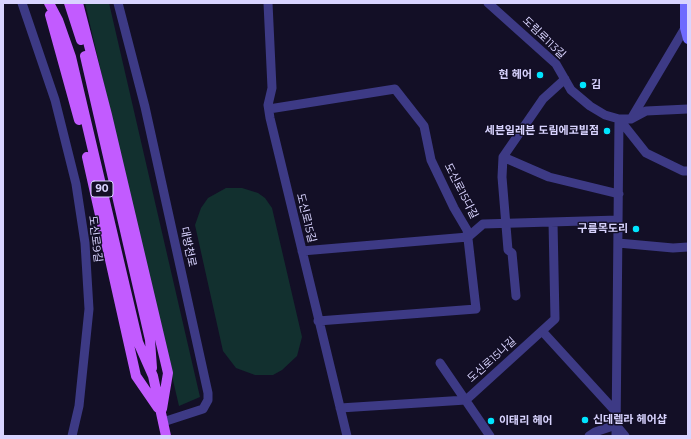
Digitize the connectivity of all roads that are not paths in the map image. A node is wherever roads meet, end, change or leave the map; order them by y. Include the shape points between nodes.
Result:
1 (22, 3) edge
2 (48, 3) edge
3 (69, 3) edge
4 (78, 3) edge
5 (118, 3) edge
6 (268, 3) edge
7 (488, 3) edge
8 (685, 3) edge
9 (685, 28) junction
10 (688, 39) edge
11 (565, 79) junction
12 (269, 109) junction
13 (688, 109) edge
14 (620, 119) junction
15 (630, 119) junction
16 (504, 157) junction
17 (688, 171) edge
18 (619, 194) junction
19 (618, 220) junction
20 (553, 222) junction
21 (506, 223) junction
22 (468, 237) junction
23 (618, 243) junction
24 (688, 247) edge
25 (302, 251) junction
26 (516, 296) dead end
27 (318, 321) junction
28 (542, 331) junction
29 (440, 363) dead end
30 (152, 376) junction
31 (466, 400) junction
32 (340, 408) junction
33 (616, 412) junction
34 (162, 418) junction
35 (616, 425) junction
36 (72, 436) edge
37 (166, 436) edge
38 (347, 436) edge
39 (490, 436) edge
40 (589, 436) edge
41 (616, 436) edge
42 (625, 436) edge

1 - 36 street, 도신로9길 via 55,100 76,184 85,243 89,309 79,406
2 - 30 main road, 90 via 58,20 70,57 138,342
2 - 34 main road via 80,125 136,376
3 - 30 main road, 90 via 82,42 148,332
4 - 34 main road via 168,373
5 - 34 street, 대방천로 via 131,48 208,393 208,400 203,409
6 - 12 street, 도신로15길 via 272,88
7 - 11 street, 도림로113길 via 556,64
8 - 9 main road
9 - 10 main road
9 - 15 street
11 - 14 street, 도림로113길 via 571,90 590,106
11 - 16 street via 543,98
12 - 22 street, 도신로15다길 via 395,89 424,126 431,160 467,230
12 - 25 street, 도신로15길
13 - 15 street, 도림로113길 via 646,111
14 - 15 street, 도림로113길
14 - 17 street via 646,153 682,171
14 - 18 street
16 - 18 street via 549,177
16 - 21 street via 502,177
18 - 19 street
19 - 20 street
19 - 23 street
20 - 21 street
20 - 28 street, 도신로15나길 via 555,319
21 - 22 street via 483,224
21 - 26 street
22 - 25 street
22 - 27 street, 도신로15다길 via 476,309
23 - 24 street
23 - 33 street
25 - 27 street, 도신로15길
27 - 32 street, 도신로15길
28 - 31 street, 도신로15나길
28 - 33 street
29 - 31 street
30 - 34 main road, 90
31 - 32 street
31 - 39 street
32 - 38 street, 도신로15길
33 - 35 street
34 - 37 main road, 90
35 - 40 street
35 - 41 street
35 - 42 street

